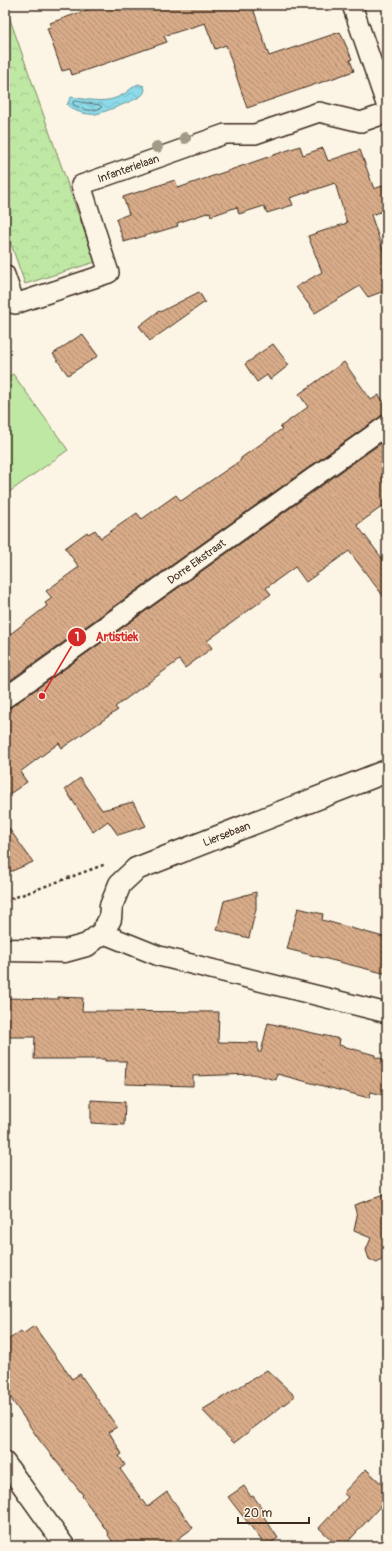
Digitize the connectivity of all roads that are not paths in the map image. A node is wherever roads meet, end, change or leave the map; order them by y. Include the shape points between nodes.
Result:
1 (352, 5) edge
2 (387, 107) edge
3 (387, 113) edge
4 (5, 275) edge
5 (387, 425) edge
6 (5, 698) edge
7 (387, 772) edge
8 (102, 933) junction
9 (5, 950) edge
10 (387, 1013) edge
11 (5, 1462) edge
12 (65, 1546) edge

1 - 2 street
3 - 4 street, Infanterielaan via 361,122 319,112 255,134 225,134 81,185 109,273 15,304
5 - 6 street, Dorre Eikstraat
7 - 8 street, Liersebaan via 136,869 120,884 111,906 110,920
8 - 9 street, Liersebaan via 87,945 65,951
8 - 10 street via 159,956
11 - 12 street

